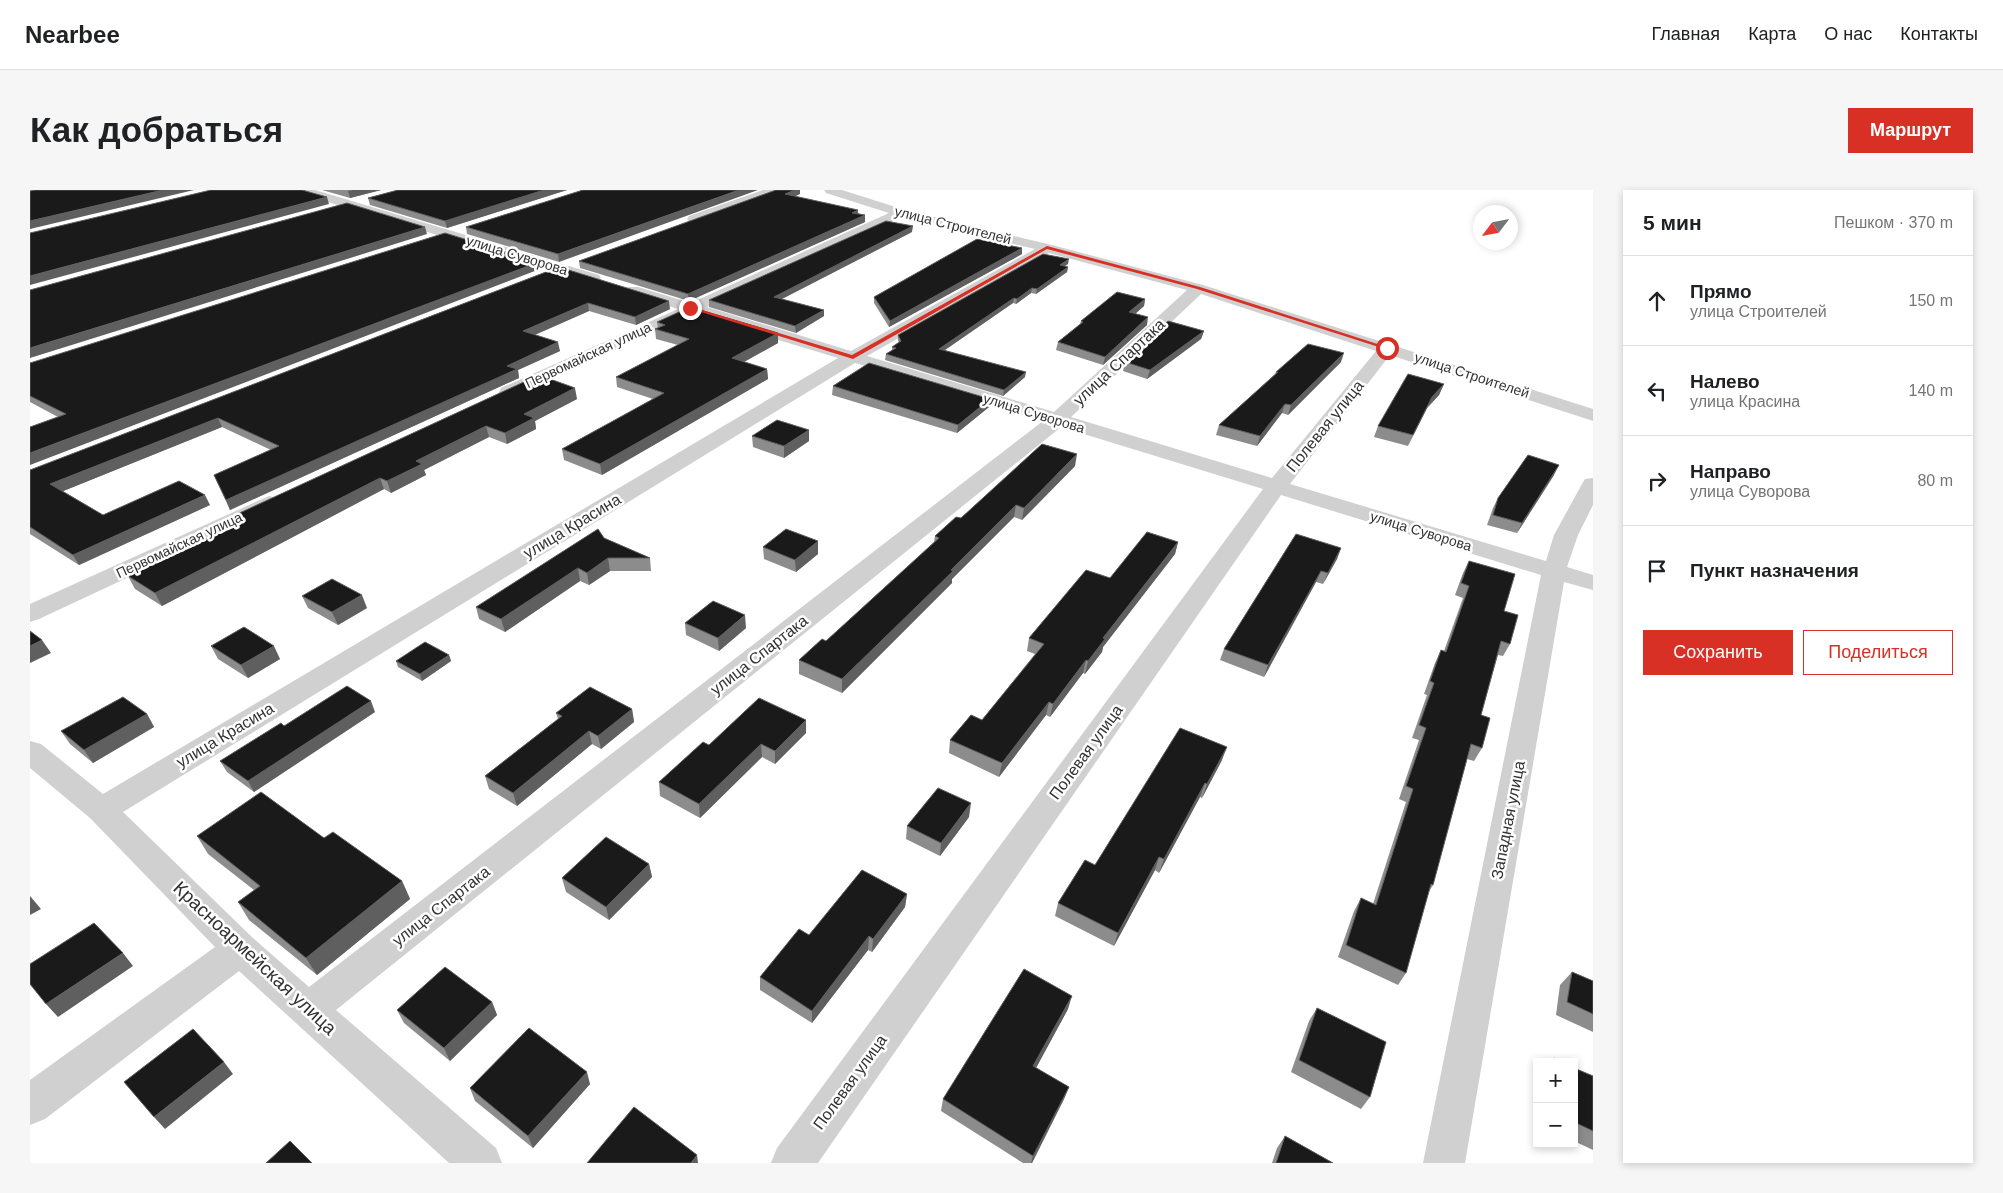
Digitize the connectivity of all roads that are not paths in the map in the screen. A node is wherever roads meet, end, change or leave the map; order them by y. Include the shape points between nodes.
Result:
1 (302, 190) edge
2 (775, 190) edge
3 (830, 190) edge
4 (377, 197) edge
5 (351, 204) junction
6 (323, 212) edge
7 (901, 213) junction
8 (682, 224) edge
9 (476, 225) edge
10 (449, 234) junction
11 (420, 243) edge
12 (1047, 248) junction
13 (589, 258) edge
14 (561, 268) junction
15 (533, 279) edge
16 (1198, 288) junction
17 (690, 308) junction
18 (1387, 348) junction
19 (853, 357) junction
20 (491, 400) edge
21 (1593, 415) edge
22 (1057, 420) junction
23 (1593, 484) edge
24 (1276, 487) junction
25 (283, 496) edge
26 (1554, 572) junction
27 (1593, 583) edge
28 (30, 614) edge
29 (30, 752) edge
30 (101, 810) junction
31 (240, 949) junction
32 (308, 1010) junction
33 (30, 1105) edge
34 (481, 1163) edge
35 (792, 1163) edge
36 (1444, 1163) edge

1 - 5 street, улица Суворова
2 - 8 street
3 - 7 street, улица Строителей
4 - 5 street
5 - 6 street
5 - 10 street, улица Суворова
7 - 12 street, улица Строителей
7 - 17 street, Первомайская улица
9 - 10 street
10 - 11 street
10 - 14 street, улица Суворова
12 - 16 street, улица Строителей
12 - 19 street, улица Красина
13 - 14 street
14 - 15 street
14 - 17 street, улица Суворова
16 - 18 street, улица Строителей
16 - 22 street, улица Спартака
17 - 19 street, улица Суворова
17 - 20 street, Первомайская улица
18 - 21 street, улица Строителей
18 - 24 street, Полевая улица
19 - 22 street, улица Суворова
19 - 30 street, улица Красина
22 - 24 street, улица Суворова
22 - 32 street, улица Спартака
23 - 26 street, Западная улица via 1566,536
24 - 26 street, улица Суворова
24 - 35 street, Полевая улица
25 - 28 street, Первомайская улица
26 - 27 street, улица Суворова
26 - 36 street, Западная улица
29 - 30 street, Красноармейская улица
30 - 31 street, Красноармейская улица
31 - 32 street, Красноармейская улица
31 - 33 street
32 - 34 street, Красноармейская улица

